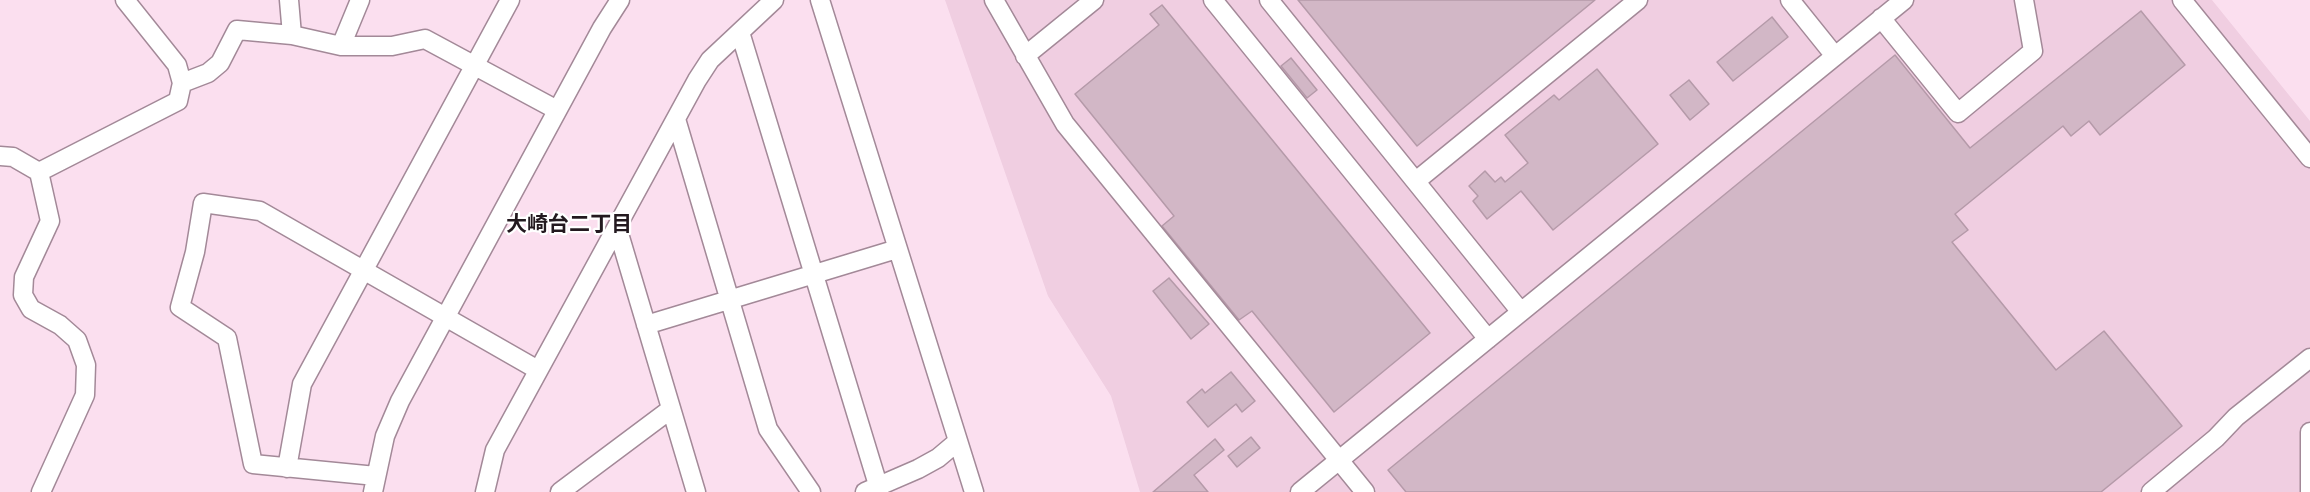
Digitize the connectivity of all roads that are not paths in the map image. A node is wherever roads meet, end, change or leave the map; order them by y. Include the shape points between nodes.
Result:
1 (124, 0) edge
2 (289, 0) edge
3 (360, 0) edge
4 (510, 0) edge
5 (620, 0) edge
6 (774, 0) edge
7 (820, 0) edge
8 (994, 0) edge
9 (1094, 0) edge
10 (1213, 0) edge
11 (1269, 0) edge
12 (1638, 0) edge
13 (1790, 0) edge
14 (1904, 0) edge
15 (2024, 0) edge
16 (2182, 0) edge
17 (1881, 18) junction
18 (740, 32) junction
19 (292, 35) junction
20 (341, 46) junction
21 (1025, 56) junction
22 (1835, 56) junction
23 (475, 65) junction
24 (182, 83) junction
25 (557, 110) junction
26 (676, 119) junction
27 (0, 156) edge
28 (2310, 158) edge
29 (39, 172) junction
30 (1416, 181) junction
31 (616, 227) junction
32 (897, 249) junction
33 (363, 270) junction
34 (814, 274) junction
35 (729, 300) junction
36 (1521, 312) junction
37 (445, 317) junction
38 (646, 325) junction
39 (1488, 339) junction
40 (2310, 358) edge
41 (538, 370) junction
42 (671, 409) junction
43 (2310, 432) edge
44 (957, 442) junction
45 (1339, 460) junction
46 (287, 468) junction
47 (374, 484) edge
48 (872, 488) edge
49 (41, 492) edge
50 (485, 492) edge
51 (560, 492) edge
52 (696, 492) edge
53 (811, 492) edge
54 (974, 492) edge
55 (1300, 492) edge
56 (1365, 492) edge
57 (2151, 492) edge
58 (2310, 492) edge

1 - 24 street via 177,65
2 - 19 street
3 - 20 street
4 - 23 street
5 - 25 street
6 - 18 street
7 - 32 street
8 - 21 street
9 - 21 street
10 - 39 street
11 - 30 street
12 - 30 street
13 - 22 street
14 - 17 street
15 - 17 street via 2033,51 1959,113
16 - 28 street
17 - 22 street
18 - 26 street via 710,60
18 - 34 street
19 - 20 street
19 - 24 street via 237,30 220,63 208,73
20 - 23 street via 392,46 425,39
21 - 45 street via 1065,124
22 - 36 street
23 - 25 street
23 - 33 street
24 - 29 street via 178,100
25 - 37 street
26 - 31 street
26 - 35 street
27 - 29 street via 13,157
29 - 49 street via 50,221 24,278 23,295 31,309 77,340 86,365 85,395
30 - 36 street
31 - 38 street
31 - 41 street
32 - 34 street
32 - 44 street
33 - 37 street
33 - 46 street via 302,384
33 - 46 street via 260,211 203,203 180,307 227,338 253,464
34 - 35 street
34 - 48 street
35 - 38 street
35 - 53 street via 768,429
36 - 39 street
37 - 41 street
37 - 47 street via 385,436
38 - 42 street
39 - 45 street
40 - 57 street
41 - 50 street via 495,450
42 - 51 street
42 - 52 street
43 - 58 street
44 - 48 street via 918,469
44 - 54 street
45 - 55 street
45 - 56 street
46 - 47 street

